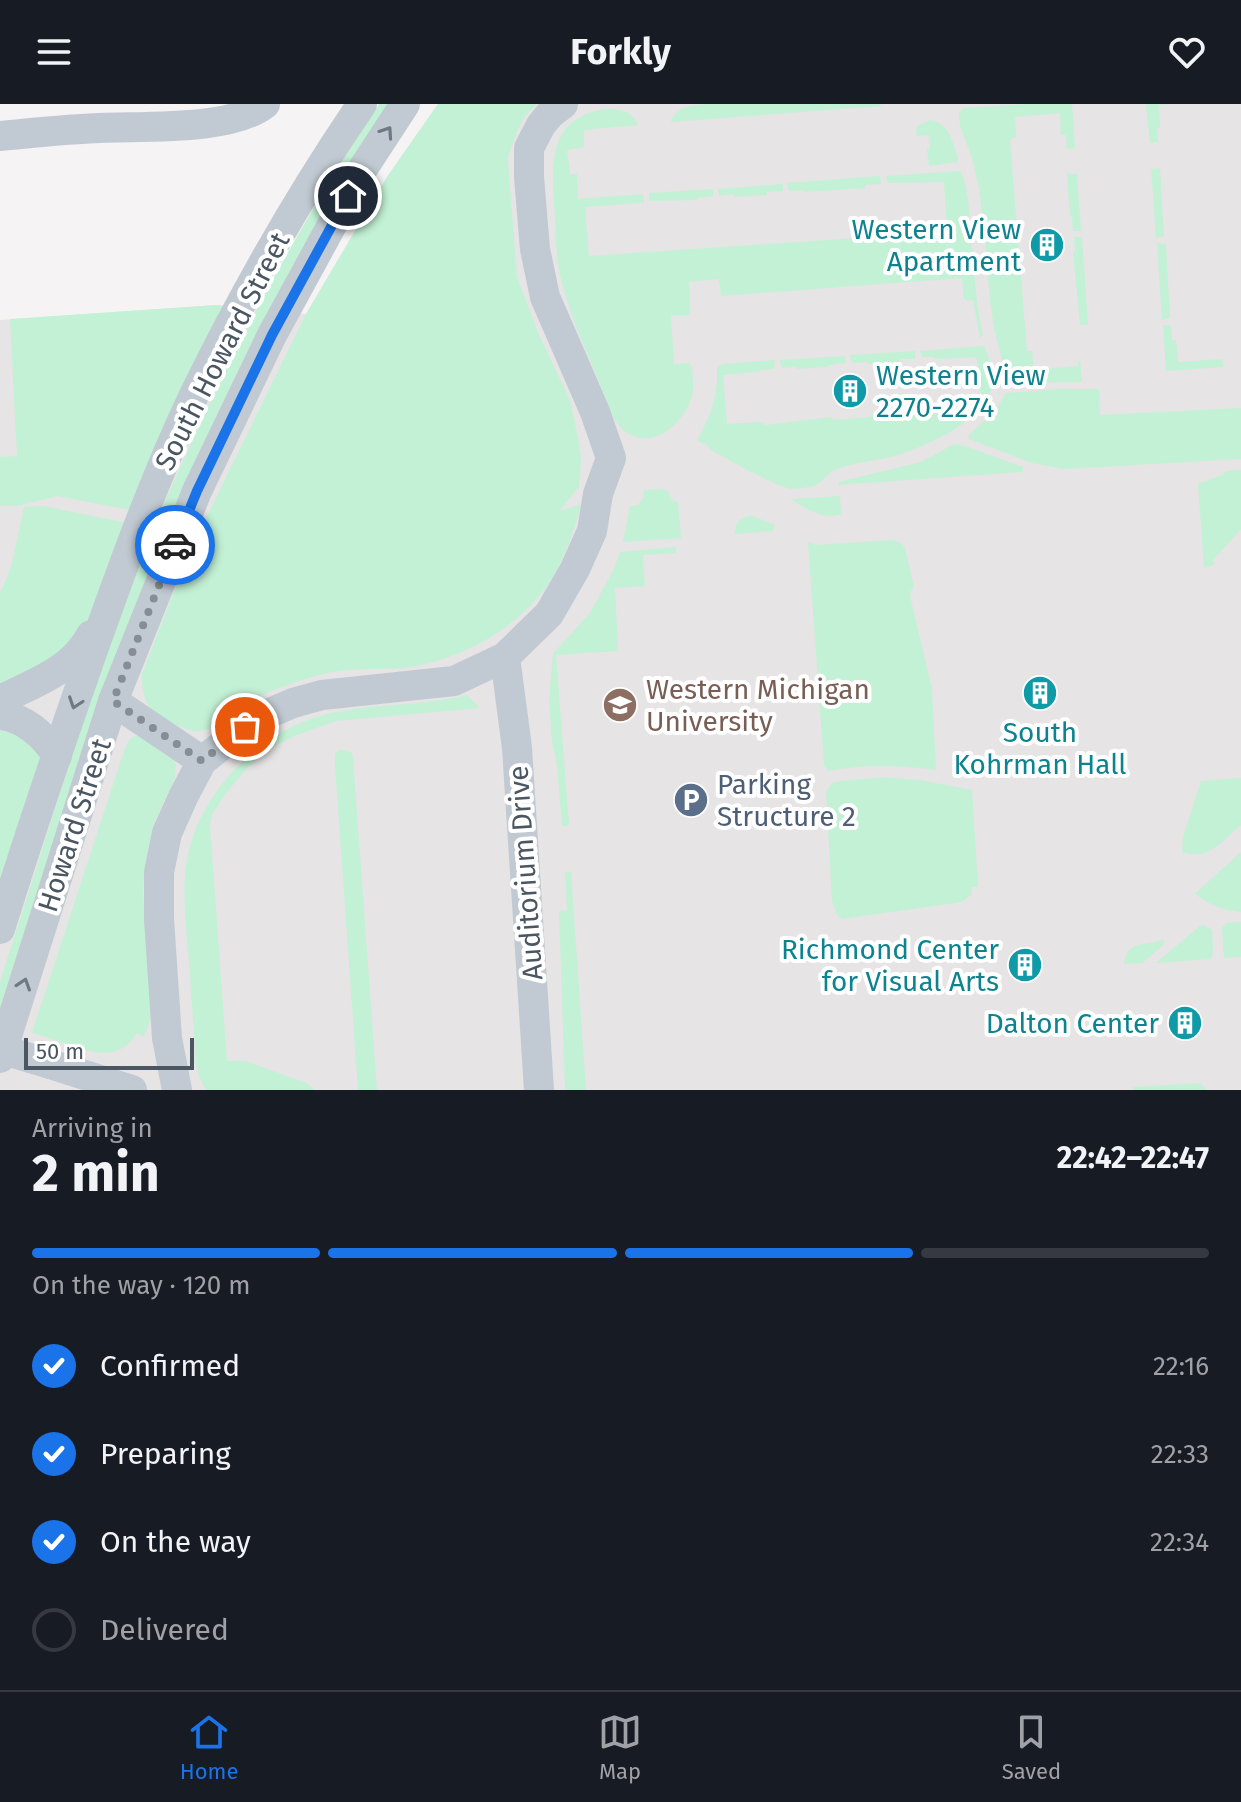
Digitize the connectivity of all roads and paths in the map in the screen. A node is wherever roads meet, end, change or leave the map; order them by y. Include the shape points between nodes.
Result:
1 (265, 104) edge
2 (362, 104) edge
3 (405, 104) edge
4 (563, 104) edge
5 (0, 136) edge
6 (321, 248) joint
7 (111, 598) junction
8 (505, 657) junction
9 (0, 700) edge
10 (113, 701) junction
11 (0, 715) edge
12 (57, 756) junction
13 (202, 761) junction
14 (0, 929) edge
15 (0, 1049) edge
16 (0, 1058) edge
17 (132, 1090) edge
18 (177, 1090) edge
19 (539, 1090) edge

1 - 5 street via 213,123
2 - 7 street, South Howard Street via 267,258 195,394
6 -> 3 street, South Howard Street
4 - 8 street via 541,125 529,148 535,249 545,297 611,458 592,531 575,569 549,614
6 - 10 street, Howard Street via 272,335 197,491
7 - 9 street via 74,658 42,681
7 -> 12 street, South Howard Street
8 - 13 street via 454,681 322,695 293,703 245,727
8 - 19 street, Auditorium Drive via 517,748
10 - 13 street
16 -> 10 street, Howard Street
11 - 12 street via 24,722
12 - 14 street, South Howard Street
13 - 18 street via 167,833 159,872 167,1038
15 - 17 street, bridge

